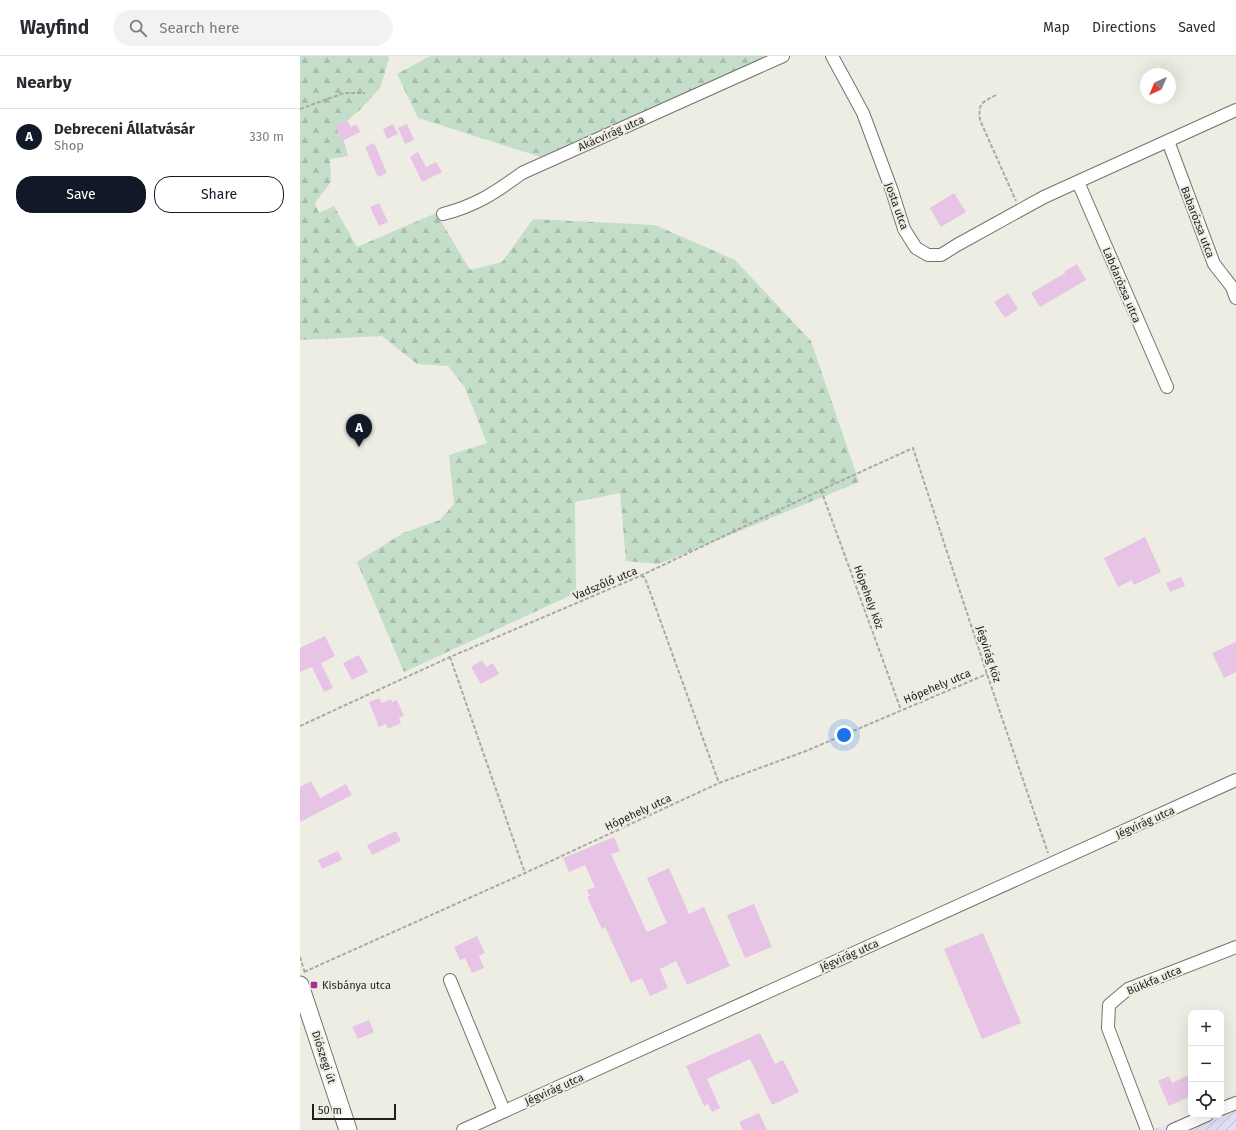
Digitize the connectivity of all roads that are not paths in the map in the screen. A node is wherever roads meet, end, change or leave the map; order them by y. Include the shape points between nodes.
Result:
1 (783, 56) edge
2 (832, 56) edge
3 (1236, 110) edge
4 (1168, 141) junction
5 (1078, 182) junction
6 (443, 214) dead end
7 (1236, 298) edge
8 (1166, 387) dead end
9 (1236, 780) edge
10 (1236, 947) edge
11 (450, 980) dead end
12 (300, 985) edge
13 (1236, 1103) edge
14 (1224, 1108) edge
15 (504, 1111) junction
16 (1201, 1118) edge
17 (348, 1130) edge
18 (463, 1130) edge
19 (1147, 1130) edge
20 (1172, 1130) edge

1 - 6 street, Akácvirág utca via 522,174 484,199 463,209
2 - 5 street, Josta utca via 863,113 904,229 916,248 928,255 941,255 1020,209
3 - 4 street, Josta utca
4 - 5 street, Josta utca
4 - 7 street, Babarózsa utca via 1214,264 1232,287
5 - 8 street, Labdarózsa utca
9 - 15 street, Jégvirág utca
10 - 19 street, Bükkfa utca via 1128,989 1109,1005 1108,1028
11 - 15 street
12 - 17 main road, Diószegi út
13 - 14 street
15 - 18 street, Jégvirág utca
16 - 20 street

